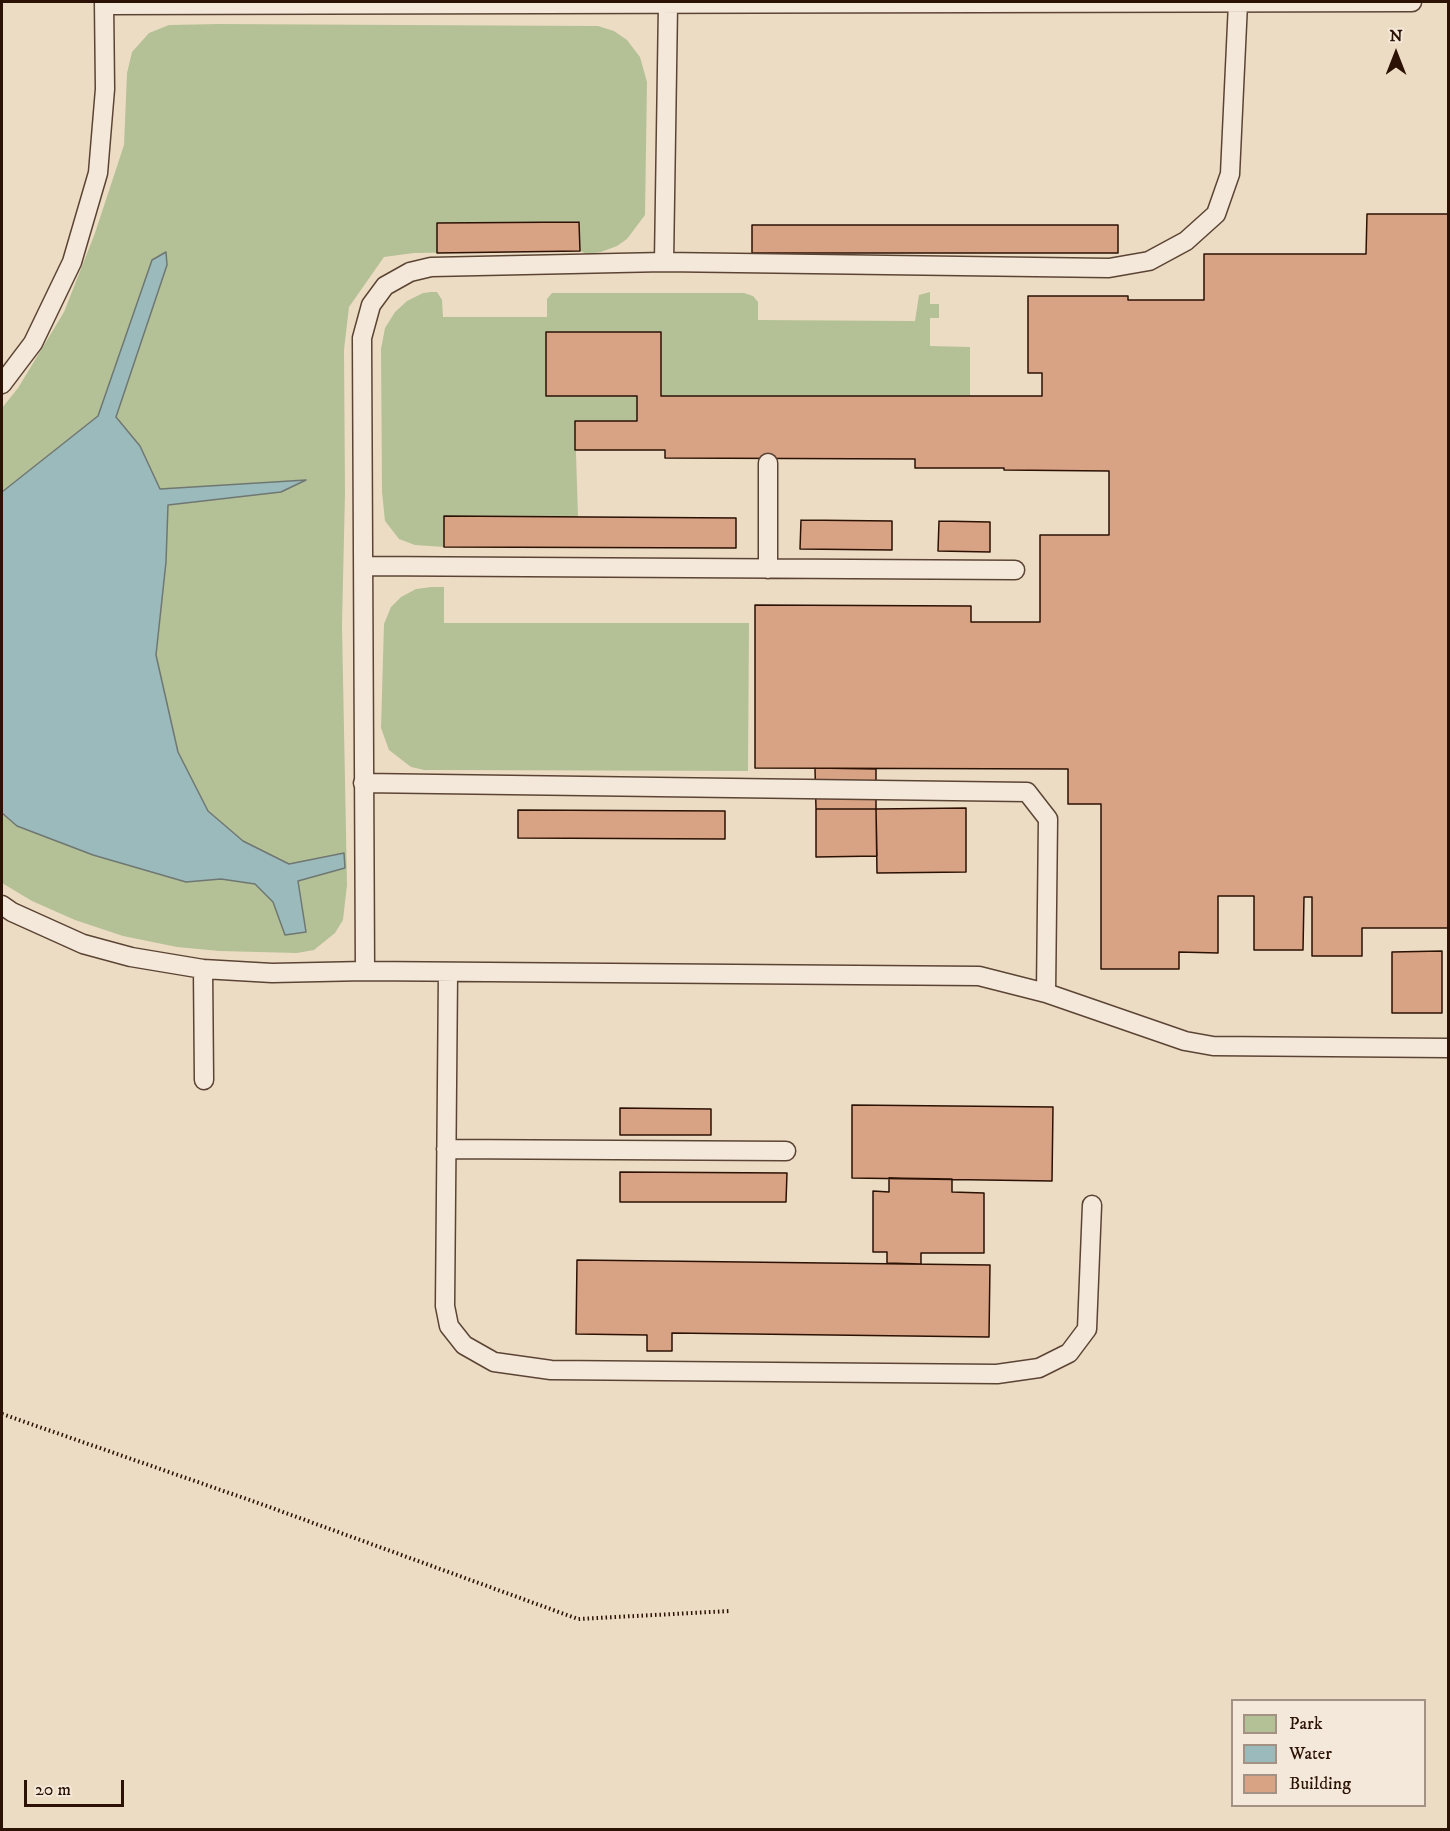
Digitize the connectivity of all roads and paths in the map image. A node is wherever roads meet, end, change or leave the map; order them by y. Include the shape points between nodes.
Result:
1 (1412, 2) edge
2 (104, 3) edge
3 (1238, 3) junction
4 (668, 5) junction
5 (664, 262) junction
6 (2, 384) edge
7 (768, 463) dead end
8 (364, 566) junction
9 (768, 569) junction
10 (1015, 570) dead end
11 (363, 783) junction
12 (2, 904) edge
13 (203, 969) junction
14 (365, 971) junction
15 (448, 973) junction
16 (1046, 993) junction
17 (1449, 1048) edge
18 (204, 1080) dead end
19 (446, 1149) junction
20 (786, 1151) dead end
21 (1092, 1204) dead end
22 (2, 1414) edge
23 (730, 1611) dead end

1 - 3 lane
2 - 4 lane
2 - 6 lane via 105,89 99,173 72,262 33,343
3 - 4 lane
3 - 5 lane via 1230,174 1216,213 1186,241 1149,261 1109,268
4 - 5 lane
5 - 8 lane via 431,267 410,272 385,286 371,304 362,338
7 - 9 lane
8 - 9 lane
8 - 11 lane
9 - 10 lane
11 - 14 lane
11 - 16 lane via 1027,792 1048,819
12 - 13 lane via 83,944
13 - 14 lane via 272,973
13 - 18 lane
14 - 15 lane
15 - 16 lane via 979,975
15 - 19 lane
16 - 17 lane via 1185,1041 1214,1046
19 - 20 lane
19 - 21 lane via 445,1287 449,1326 464,1345 494,1362 551,1370 997,1374 1039,1368 1069,1353 1087,1329
22 - 23 path via 578,1618

